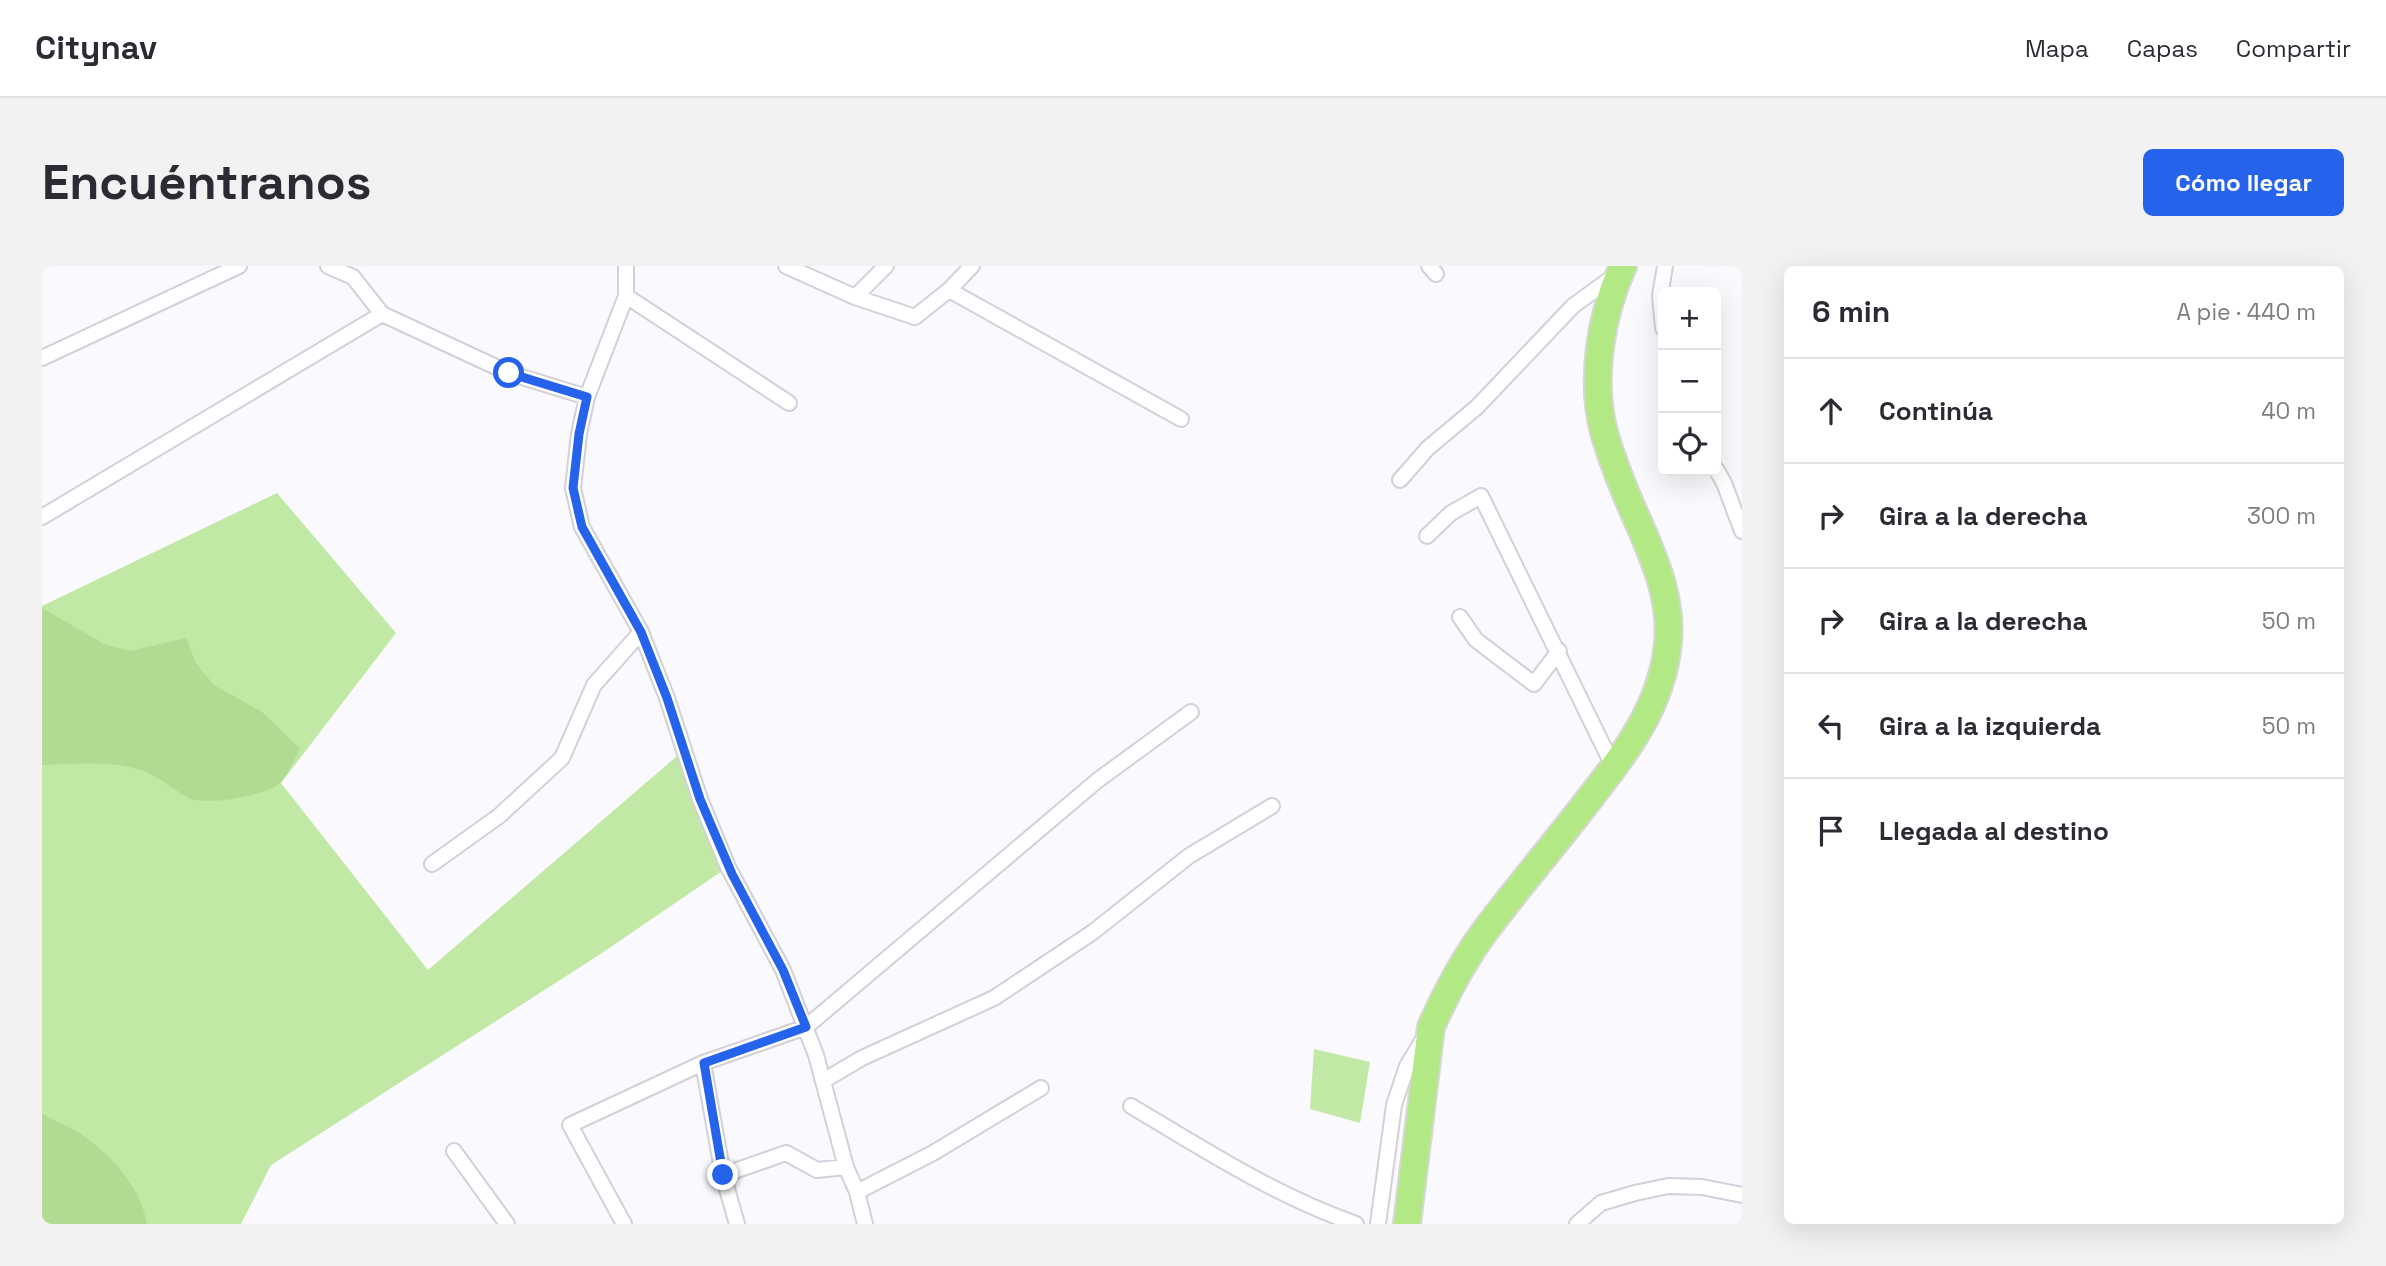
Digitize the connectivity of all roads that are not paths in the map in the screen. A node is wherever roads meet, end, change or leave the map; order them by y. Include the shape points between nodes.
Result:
1 (239, 266) edge
2 (328, 266) edge
3 (626, 266) edge
4 (786, 266) edge
5 (886, 266) edge
6 (972, 266) edge
7 (1665, 266) edge
8 (1622, 268) edge
9 (355, 272) edge
10 (1662, 287) edge
11 (949, 290) junction
12 (626, 296) junction
13 (855, 297) junction
14 (382, 314) junction
15 (42, 358) edge
16 (587, 397) junction
17 (789, 402) dead end
18 (1181, 419) dead end
19 (1720, 476) edge
20 (1400, 480) dead end
21 (42, 517) edge
22 (1742, 531) edge
23 (1427, 536) dead end
24 (1460, 617) dead end
25 (641, 632) junction
26 (1559, 651) junction
27 (1191, 712) dead end
28 (1614, 768) junction
29 (1272, 806) dead end
30 (432, 864) dead end
31 (806, 1027) junction
32 (1431, 1027) junction
33 (704, 1063) junction
34 (823, 1081) junction
35 (1041, 1088) dead end
36 (1131, 1106) dead end
37 (454, 1151) dead end
38 (846, 1167) junction
39 (723, 1175) junction
40 (857, 1192) junction
41 (1742, 1195) edge
42 (507, 1224) edge
43 (624, 1224) edge
44 (737, 1224) edge
45 (865, 1224) edge
46 (1356, 1224) edge
47 (1378, 1224) edge
48 (1408, 1224) edge
49 (1577, 1224) edge

1 - 15 street
2 - 9 street
3 - 12 street
4 - 13 street
5 - 13 street
6 - 11 street
7 - 10 street
8 - 20 street via 1573,306
8 - 28 highway via 1600,341 1600,408 1619,477 1660,577 1668,643 1651,710
9 - 14 street
11 - 13 street via 915,317
11 - 18 street
12 - 16 street
12 - 17 street
14 - 16 street via 509,373
14 - 21 street
16 - 25 street via 573,488 582,527
19 - 22 street
23 - 26 street via 1451,513 1481,496
24 - 26 street via 1476,640 1534,684
25 - 30 street via 594,685 562,758 499,816
25 - 31 street via 700,799
26 - 28 street
27 - 31 street via 1098,780
28 - 32 highway via 1486,930 1456,973
29 - 34 street via 1189,856 1093,932 994,998 862,1058
31 - 33 street
31 - 34 street
32 - 47 street via 1407,1066 1394,1105
32 - 48 highway
33 - 39 street
33 - 43 street via 570,1125
34 - 38 street
35 - 40 street
36 - 46 street via 1252,1178
37 - 42 street
38 - 39 street via 817,1170 786,1153
38 - 40 street
39 - 44 street
40 - 45 street
41 - 49 street via 1668,1186 1601,1203

